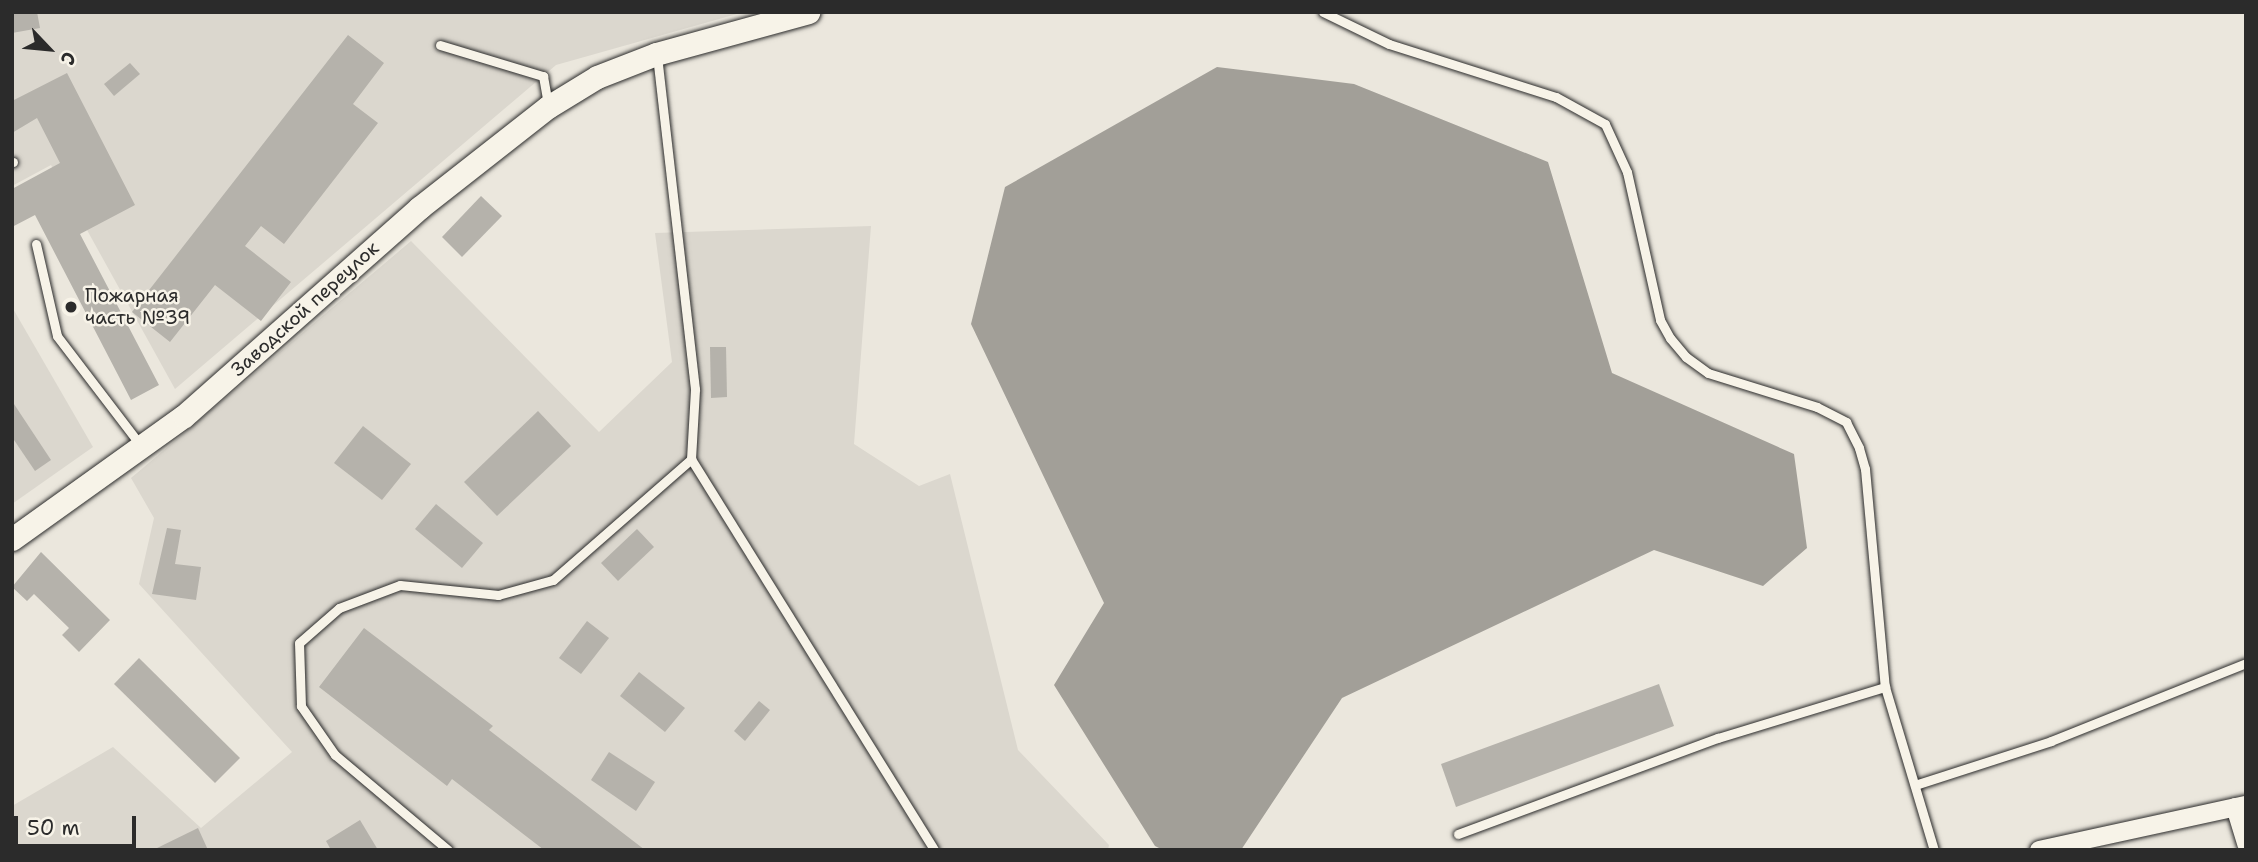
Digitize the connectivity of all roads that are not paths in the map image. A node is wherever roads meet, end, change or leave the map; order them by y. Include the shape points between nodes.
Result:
1 (808, 12) edge
2 (1323, 12) edge
3 (440, 45) dead end
4 (656, 54) junction
5 (548, 107) junction
6 (36, 244) dead end
7 (142, 448) junction
8 (691, 459) junction
9 (12, 539) edge
10 (2246, 663) edge
11 (1885, 687) junction
12 (1915, 785) junction
13 (2240, 806) edge
14 (1458, 834) dead end
15 (2246, 844) edge
16 (448, 850) edge
17 (934, 850) edge
18 (1934, 850) edge
19 (2039, 850) edge

1 - 4 street, Заводской переулок
2 - 11 lane via 1390,44 1556,97 1605,124 1627,172 1660,320 1670,338 1708,373 1817,407 1846,422 1859,448 1865,468
3 - 5 lane via 543,76
4 - 5 street, Заводской переулок via 597,76
4 - 8 lane via 695,389
5 - 7 street, Заводской переулок via 419,208
6 - 7 lane via 57,337
7 - 9 street, Заводской переулок
8 - 16 lane via 553,580 498,595 400,585 339,608 299,643 301,706 335,755
8 - 17 lane
10 - 12 lane via 2051,741
11 - 12 lane
11 - 14 lane via 1718,738
12 - 18 lane
13 - 15 street
13 - 19 street

